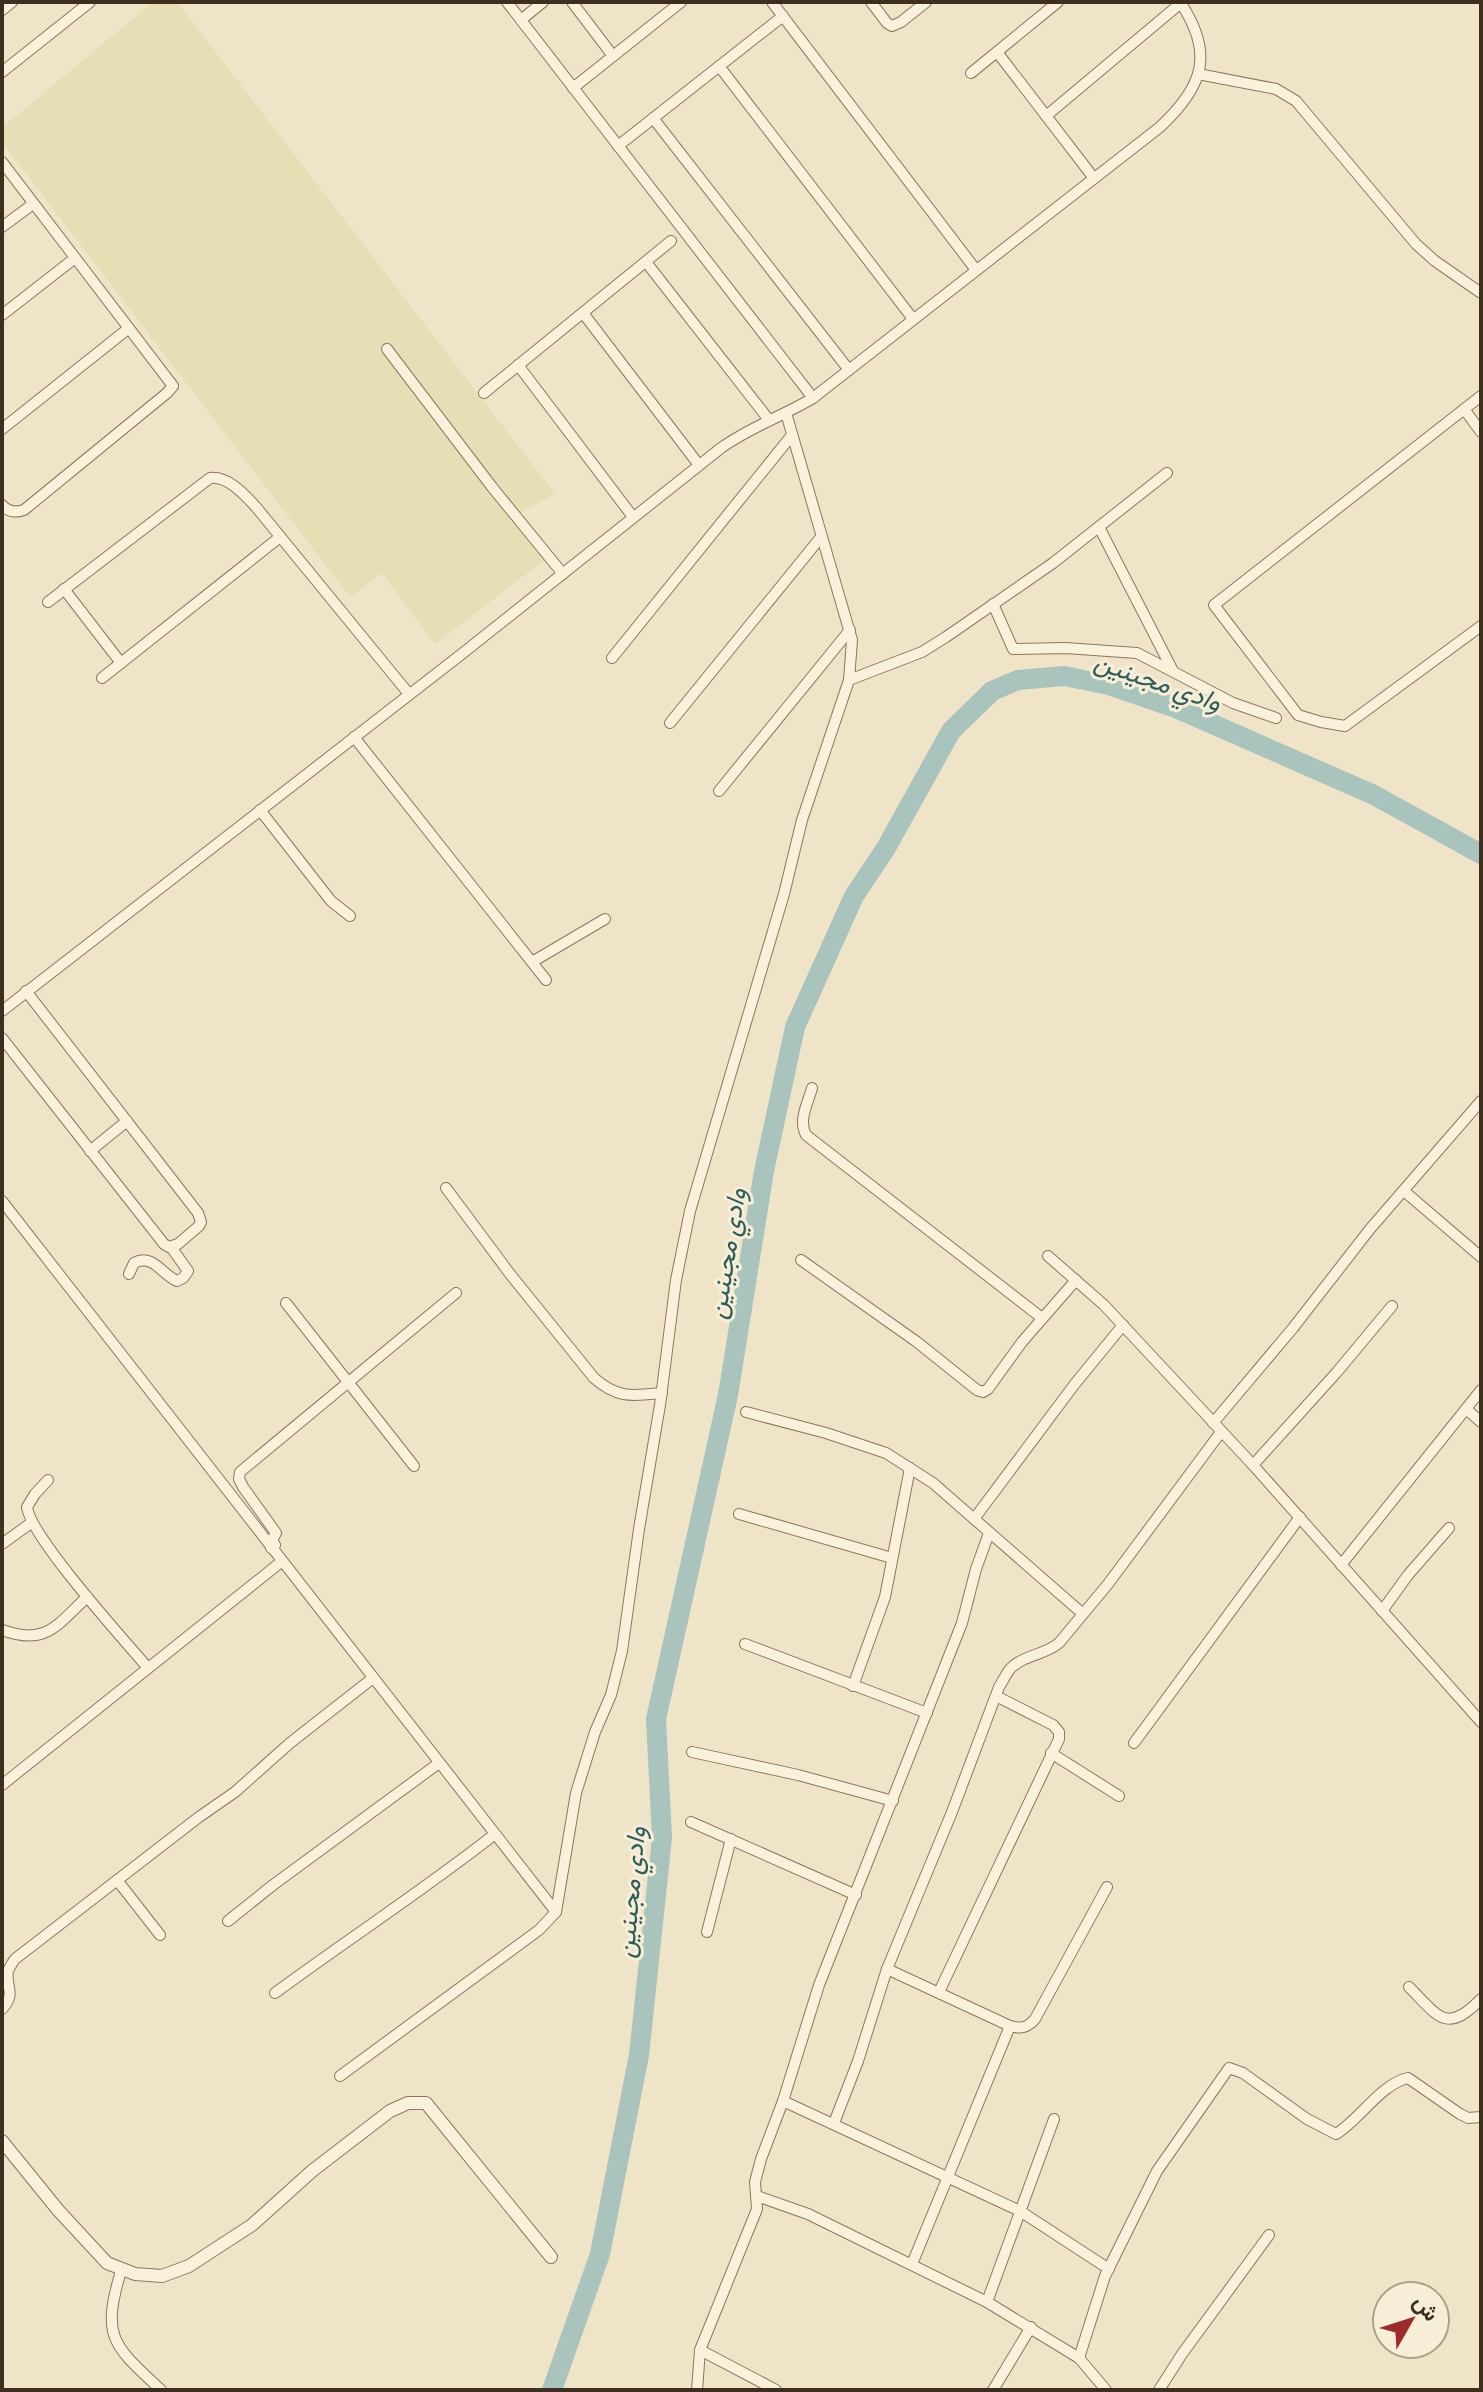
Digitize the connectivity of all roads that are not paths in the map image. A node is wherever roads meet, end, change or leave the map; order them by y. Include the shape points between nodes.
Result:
1 (12, 2) edge
2 (90, 2) edge
3 (507, 2) edge
4 (543, 2) edge
5 (572, 2) edge
6 (681, 2) edge
7 (772, 2) edge
8 (871, 2) edge
9 (926, 2) edge
10 (1058, 2) edge
11 (1181, 3) edge
12 (2, 10) edge
13 (783, 16) junction
14 (521, 20) junction
15 (997, 52) junction
16 (613, 56) junction
17 (719, 66) junction
18 (2, 72) edge
19 (971, 73) dead end
20 (1198, 74) junction
21 (573, 88) junction
22 (1046, 116) junction
23 (653, 118) junction
24 (618, 146) junction
25 (2, 162) edge
26 (1093, 177) junction
27 (33, 204) junction
28 (2, 227) edge
29 (671, 241) dead end
30 (75, 258) junction
31 (646, 262) junction
32 (976, 270) junction
33 (1481, 293) edge
34 (583, 313) junction
35 (2, 315) edge
36 (913, 319) junction
37 (129, 328) junction
38 (387, 349) dead end
39 (518, 365) junction
40 (849, 370) junction
41 (484, 393) dead end
42 (1481, 396) edge
43 (813, 398) junction
44 (1464, 409) junction
45 (786, 413) junction
46 (769, 420) junction
47 (2, 428) edge
48 (1481, 432) edge
49 (792, 435) junction
50 (699, 465) junction
51 (1167, 473) dead end
52 (2, 505) edge
53 (633, 517) junction
54 (1099, 527) junction
55 (280, 537) junction
56 (821, 537) junction
57 (563, 574) junction
58 (64, 589) junction
59 (48, 602) dead end
60 (993, 604) junction
61 (1481, 626) edge
62 (850, 630) junction
63 (612, 658) dead end
64 (121, 663) junction
65 (1174, 673) junction
66 (102, 678) dead end
67 (849, 680) junction
68 (409, 694) junction
69 (1276, 718) dead end
70 (670, 723) dead end
71 (354, 737) junction
72 (719, 791) dead end
73 (260, 810) junction
74 (350, 916) dead end
75 (605, 919) dead end
76 (532, 962) junction
77 (546, 980) dead end
78 (26, 991) junction
79 (2, 1011) edge
80 (2, 1038) edge
81 (812, 1088) dead end
82 (1481, 1101) edge
83 (127, 1121) junction
84 (90, 1151) junction
85 (446, 1188) dead end
86 (1404, 1191) junction
87 (2, 1201) edge
88 (171, 1247) junction
89 (1048, 1256) dead end
90 (1481, 1257) edge
91 (801, 1260) dead end
92 (129, 1274) dead end
93 (1076, 1280) junction
94 (456, 1293) dead end
95 (286, 1303) dead end
96 (1392, 1306) dead end
97 (1042, 1318) junction
98 (1123, 1325) junction
99 (347, 1383) junction
100 (1481, 1390) edge
101 (662, 1393) junction
102 (1466, 1409) junction
103 (746, 1412) dead end
104 (1481, 1422) edge
105 (1213, 1423) junction
106 (1221, 1432) junction
107 (1253, 1465) junction
108 (414, 1466) dead end
109 (910, 1468) junction
110 (48, 1480) dead end
111 (739, 1514) dead end
112 (1300, 1517) junction
113 (974, 1519) junction
114 (31, 1523) junction
115 (1449, 1528) dead end
116 (989, 1533) junction
117 (2, 1544) edge
118 (271, 1548) junction
119 (892, 1558) junction
120 (281, 1562) junction
121 (1341, 1565) junction
122 (87, 1597) junction
123 (1382, 1611) junction
124 (1083, 1614) junction
125 (2, 1630) edge
126 (745, 1644) dead end
127 (148, 1668) junction
128 (373, 1678) junction
129 (853, 1686) junction
130 (996, 1696) junction
131 (927, 1713) junction
132 (1481, 1722) edge
133 (1134, 1743) dead end
134 (692, 1752) dead end
135 (1051, 1753) junction
136 (439, 1763) junction
137 (2, 1785) edge
138 (1119, 1796) dead end
139 (893, 1801) junction
140 (691, 1822) dead end
141 (495, 1834) junction
142 (731, 1839) junction
143 (117, 1880) junction
144 (1107, 1887) dead end
145 (856, 1895) junction
146 (556, 1912) junction
147 (228, 1921) dead end
148 (707, 1932) dead end
149 (160, 1935) dead end
150 (887, 1969) junction
151 (1409, 1987) dead end
152 (939, 1992) junction
153 (275, 1993) dead end
154 (1481, 1999) edge
155 (2, 2009) edge
156 (1010, 2026) junction
157 (340, 2076) dead end
158 (783, 2101) junction
159 (1481, 2117) edge
160 (1054, 2119) dead end
161 (834, 2123) junction
162 (2, 2141) edge
163 (947, 2178) junction
164 (757, 2196) junction
165 (1020, 2211) junction
166 (1269, 2235) dead end
167 (551, 2257) dead end
168 (912, 2264) junction
169 (1109, 2269) junction
170 (121, 2271) junction
171 (987, 2302) junction
172 (1031, 2327) junction
173 (700, 2350) junction
174 (1079, 2358) junction
175 (161, 2390) edge
176 (697, 2390) edge
177 (776, 2390) edge
178 (993, 2390) edge
179 (1106, 2390) edge
180 (1159, 2390) edge

1 - 12 street
2 - 18 street
3 - 14 street
4 - 14 street
5 - 16 street
6 - 16 street
7 - 13 street
8 - 9 street via 892,26
10 - 15 street
11 - 20 street via 1198,32
11 - 22 street
13 - 17 street
13 - 32 street
14 - 21 street
15 - 19 street
15 - 22 street
16 - 21 street
17 - 23 street
17 - 36 street
20 - 26 street via 1173,114
20 - 33 street via 1276,89 1296,101 1416,244
21 - 24 street
22 - 26 street
23 - 24 street
23 - 40 street
24 - 43 street
25 - 27 street
26 - 32 street
27 - 28 street
27 - 30 street
29 - 31 street
30 - 35 street
30 - 37 street
31 - 34 street
31 - 46 street
32 - 36 street
34 - 39 street
34 - 50 street
36 - 40 street
37 - 47 street
37 - 52 street via 173,386 24,510
38 - 57 street
39 - 41 street
39 - 53 street
40 - 43 street
42 - 44 street
43 - 45 street
44 - 48 street
44 - 61 street via 1214,605 1298,715 1345,726
45 - 46 street
45 - 49 street
46 - 50 street
49 - 56 street
49 - 63 street
50 - 53 street
51 - 54 street
53 - 57 street
54 - 60 street
54 - 65 street
55 - 58 street via 243,493 213,477
55 - 64 street
55 - 68 street
56 - 62 street
56 - 70 street
57 - 68 street
58 - 59 street
58 - 64 street
60 - 65 street via 1013,649 1137,653
60 - 67 street via 922,652
62 - 67 street
62 - 72 street
64 - 66 street
65 - 69 street
67 - 101 street via 802,820 690,1211
68 - 71 street
71 - 73 street
71 - 76 street
73 - 74 street via 331,901
73 - 78 street
75 - 76 street
76 - 77 street
78 - 79 street
78 - 83 street
80 - 84 street
81 - 97 street via 803,1117 806,1135
82 - 86 street
83 - 84 street
83 - 88 street via 200,1217 199,1226
84 - 88 street
85 - 101 street via 594,1378 620,1394
86 - 90 street
86 - 105 street
87 - 118 street
88 - 92 street via 188,1271 183,1278 172,1279 144,1260 134,1263
89 - 93 street
91 - 97 street via 983,1392
93 - 97 street
93 - 98 street
94 - 99 street
95 - 99 street
96 - 107 street
98 - 105 street
98 - 113 street
99 - 108 street
99 - 118 street via 240,1472 243,1487 276,1533
100 - 102 street
101 - 146 street via 622,1651 576,1793
102 - 104 street
102 - 121 street
103 - 109 street via 886,1453
105 - 106 street
106 - 107 street
106 - 124 street
107 - 112 street
109 - 113 street
109 - 119 street
110 - 114 street via 27,1507
111 - 119 street
112 - 121 street
112 - 133 street
113 - 116 street
114 - 117 street
114 - 122 street
115 - 123 street
116 - 124 street
116 - 131 street
118 - 120 street
119 - 129 street via 885,1597
120 - 127 street
120 - 128 street
121 - 123 street
122 - 125 street via 49,1631 34,1637
122 - 127 street
123 - 132 street
124 - 130 street via 1050,1651 1010,1670
126 - 129 street
127 - 137 street
128 - 136 street
128 - 143 street via 235,1792
129 - 131 street
130 - 135 street via 1053,1725 1059,1739
130 - 150 street
131 - 139 street
134 - 139 street
135 - 138 street
135 - 152 street
136 - 141 street
136 - 147 street
139 - 145 street
140 - 142 street
141 - 146 street
141 - 153 street
142 - 145 street
142 - 148 street
143 - 149 street
143 - 155 street via 15,1959 8,1970 11,1990
144 - 156 street via 1035,2019 1020,2029
145 - 158 street via 819,1985
146 - 157 street via 539,1930
150 - 152 street
150 - 161 street
151 - 154 street via 1447,2020 1466,2014
152 - 156 street
156 - 163 street
158 - 161 street
158 - 164 street via 761,2159
159 - 169 street via 1460,2114 1408,2078 1336,2134 1229,2068 1157,2171
160 - 165 street
161 - 163 street
162 - 170 street via 96,2253
163 - 165 street
163 - 168 street
164 - 168 street via 808,2214
164 - 173 street via 757,2209
165 - 169 street
165 - 171 street
166 - 180 street
167 - 170 street via 443,2122 418,2101 398,2106 366,2127 252,2225 189,2266 162,2276
168 - 171 street
169 - 174 street
170 - 175 street via 111,2318 116,2341
171 - 172 street
172 - 174 street
172 - 178 street
173 - 176 street
173 - 177 street
174 - 179 street

